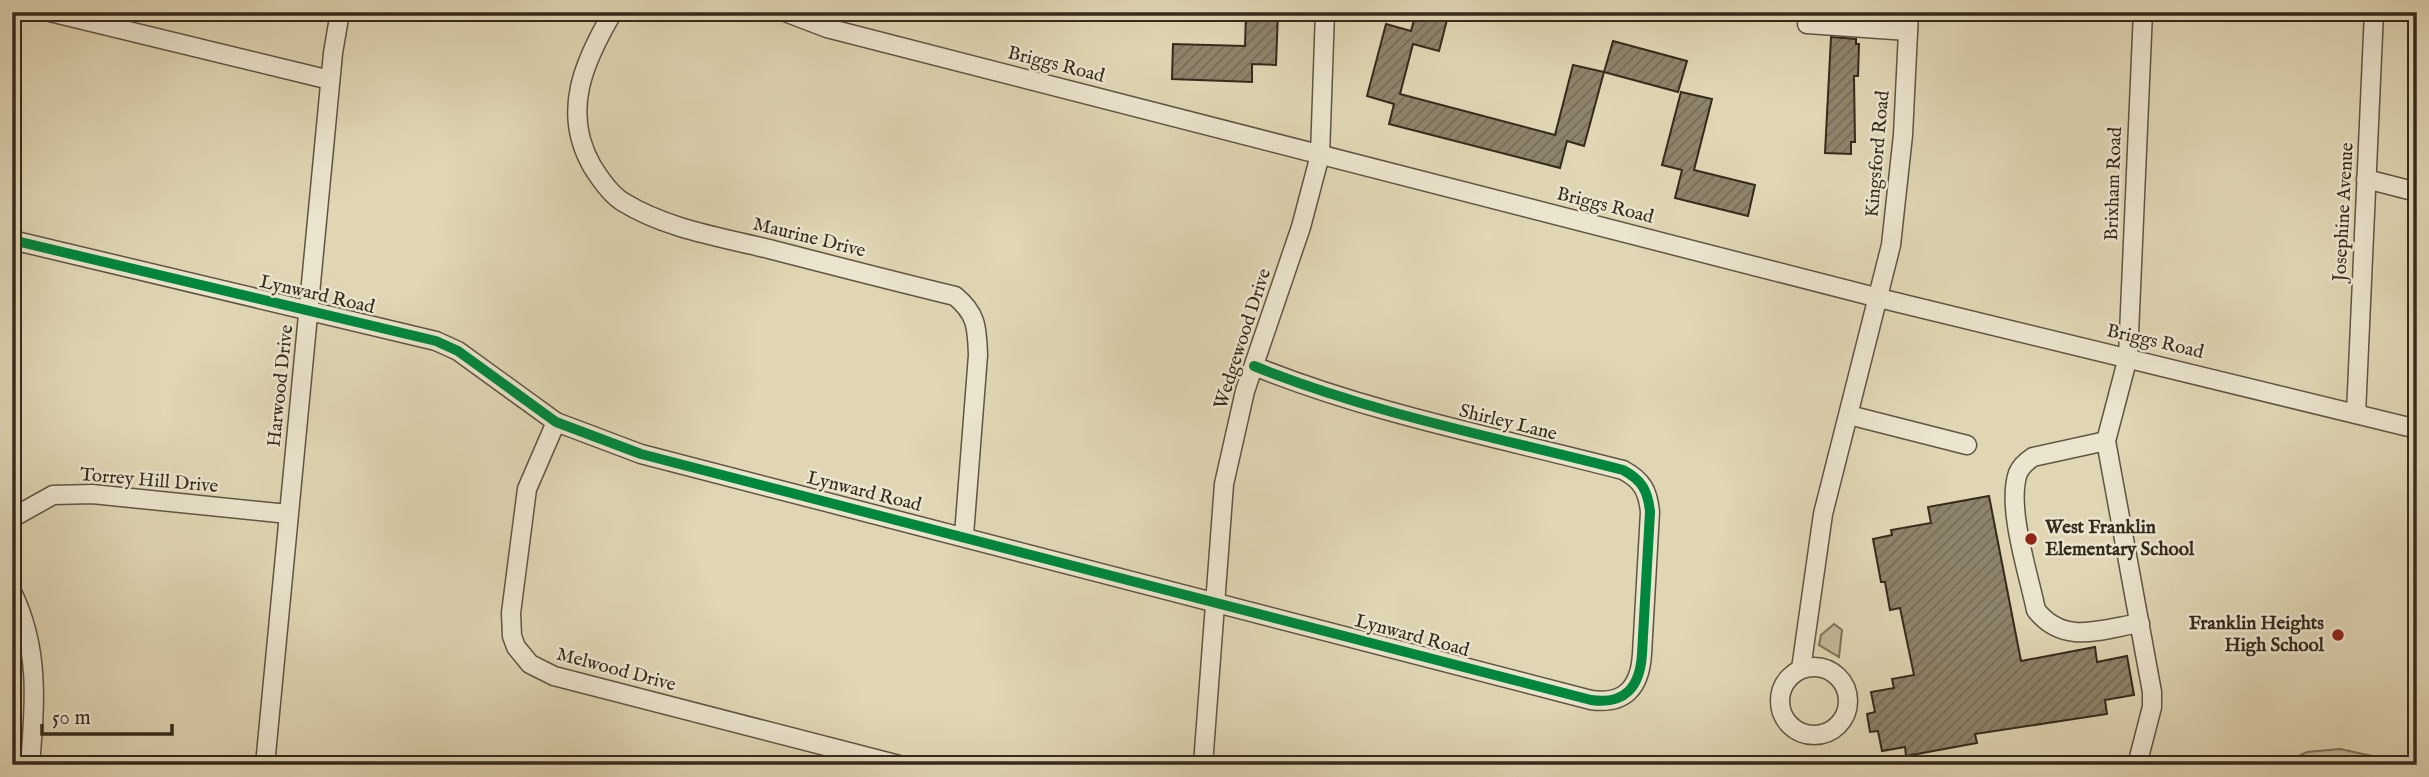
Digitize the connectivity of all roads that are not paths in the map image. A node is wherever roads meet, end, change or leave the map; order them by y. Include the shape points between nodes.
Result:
1 (50, 12) edge
2 (340, 12) edge
3 (613, 12) edge
4 (785, 12) edge
5 (1325, 12) edge
6 (1909, 12) edge
7 (2143, 12) edge
8 (2374, 12) edge
9 (1807, 24) dead end
10 (1908, 31) junction
11 (330, 80) junction
12 (1320, 155) junction
13 (2366, 179) junction
14 (2417, 191) edge
15 (12, 240) edge
16 (1879, 298) junction
17 (310, 312) junction
18 (2128, 357) junction
19 (1254, 366) junction
20 (2356, 414) junction
21 (1849, 415) junction
22 (556, 422) junction
23 (2417, 429) edge
24 (2106, 441) junction
25 (1967, 445) dead end
26 (288, 514) junction
27 (12, 518) edge
28 (964, 535) junction
29 (12, 592) edge
30 (1645, 595) joint
31 (1213, 601) junction
32 (2140, 623) junction
33 (1801, 669) dead end
34 (30, 765) edge
35 (265, 765) edge
36 (899, 765) edge
37 (1203, 765) edge
38 (2137, 765) edge

1 - 11 street
2 - 11 street, Harwood Drive
3 - 28 street, Maurine Drive via 583,69 576,98 586,155 621,201 674,225 955,296 969,308 977,331 978,355
4 - 12 street, Briggs Road via 827,28
5 - 12 street, Wedgewood Drive
6 - 10 street, Kingsford Road
7 - 18 street, Brixham Road
8 - 13 street, Josephine Avenue
9 - 10 street
10 - 16 street, Kingsford Road via 1903,135 1891,245
11 - 17 street, Harwood Drive
12 - 16 street, Briggs Road
12 - 19 street, Wedgewood Drive
13 - 14 street
13 - 20 street, Josephine Avenue
15 - 17 street, Lynward Road
16 - 18 street, Briggs Road
16 - 21 street, Kingsford Road
17 - 22 street, Lynward Road via 436,341 458,351
17 - 26 street, Harwood Drive
18 - 20 street, Briggs Road
18 - 24 street, Brixham Road
19 - 30 street, Shirley Lane via 1327,394 1632,474 1648,495
19 - 31 street, Wedgewood Drive via 1224,484
20 - 23 street, Briggs Road
21 - 25 street
21 - 33 street, Kingsford Road via 1823,514
22 - 28 street, Lynward Road via 641,454
22 - 36 street, Melwood Drive via 527,489 517,560 512,636 530,664 554,676
24 - 32 street
24 - 32 street via 2025,462 2015,493 2017,522 2036,611 2044,621 2068,633
26 - 27 street, Torrey Hill Drive via 92,494 53,495
26 - 35 street, Harwood Drive
28 - 31 street, Lynward Road
29 - 34 street via 24,617 36,692
30 - 31 street, Lynward Road via 1637,682 1623,697 1602,702
31 - 37 street, Wedgewood Drive
32 - 38 street via 2152,707

